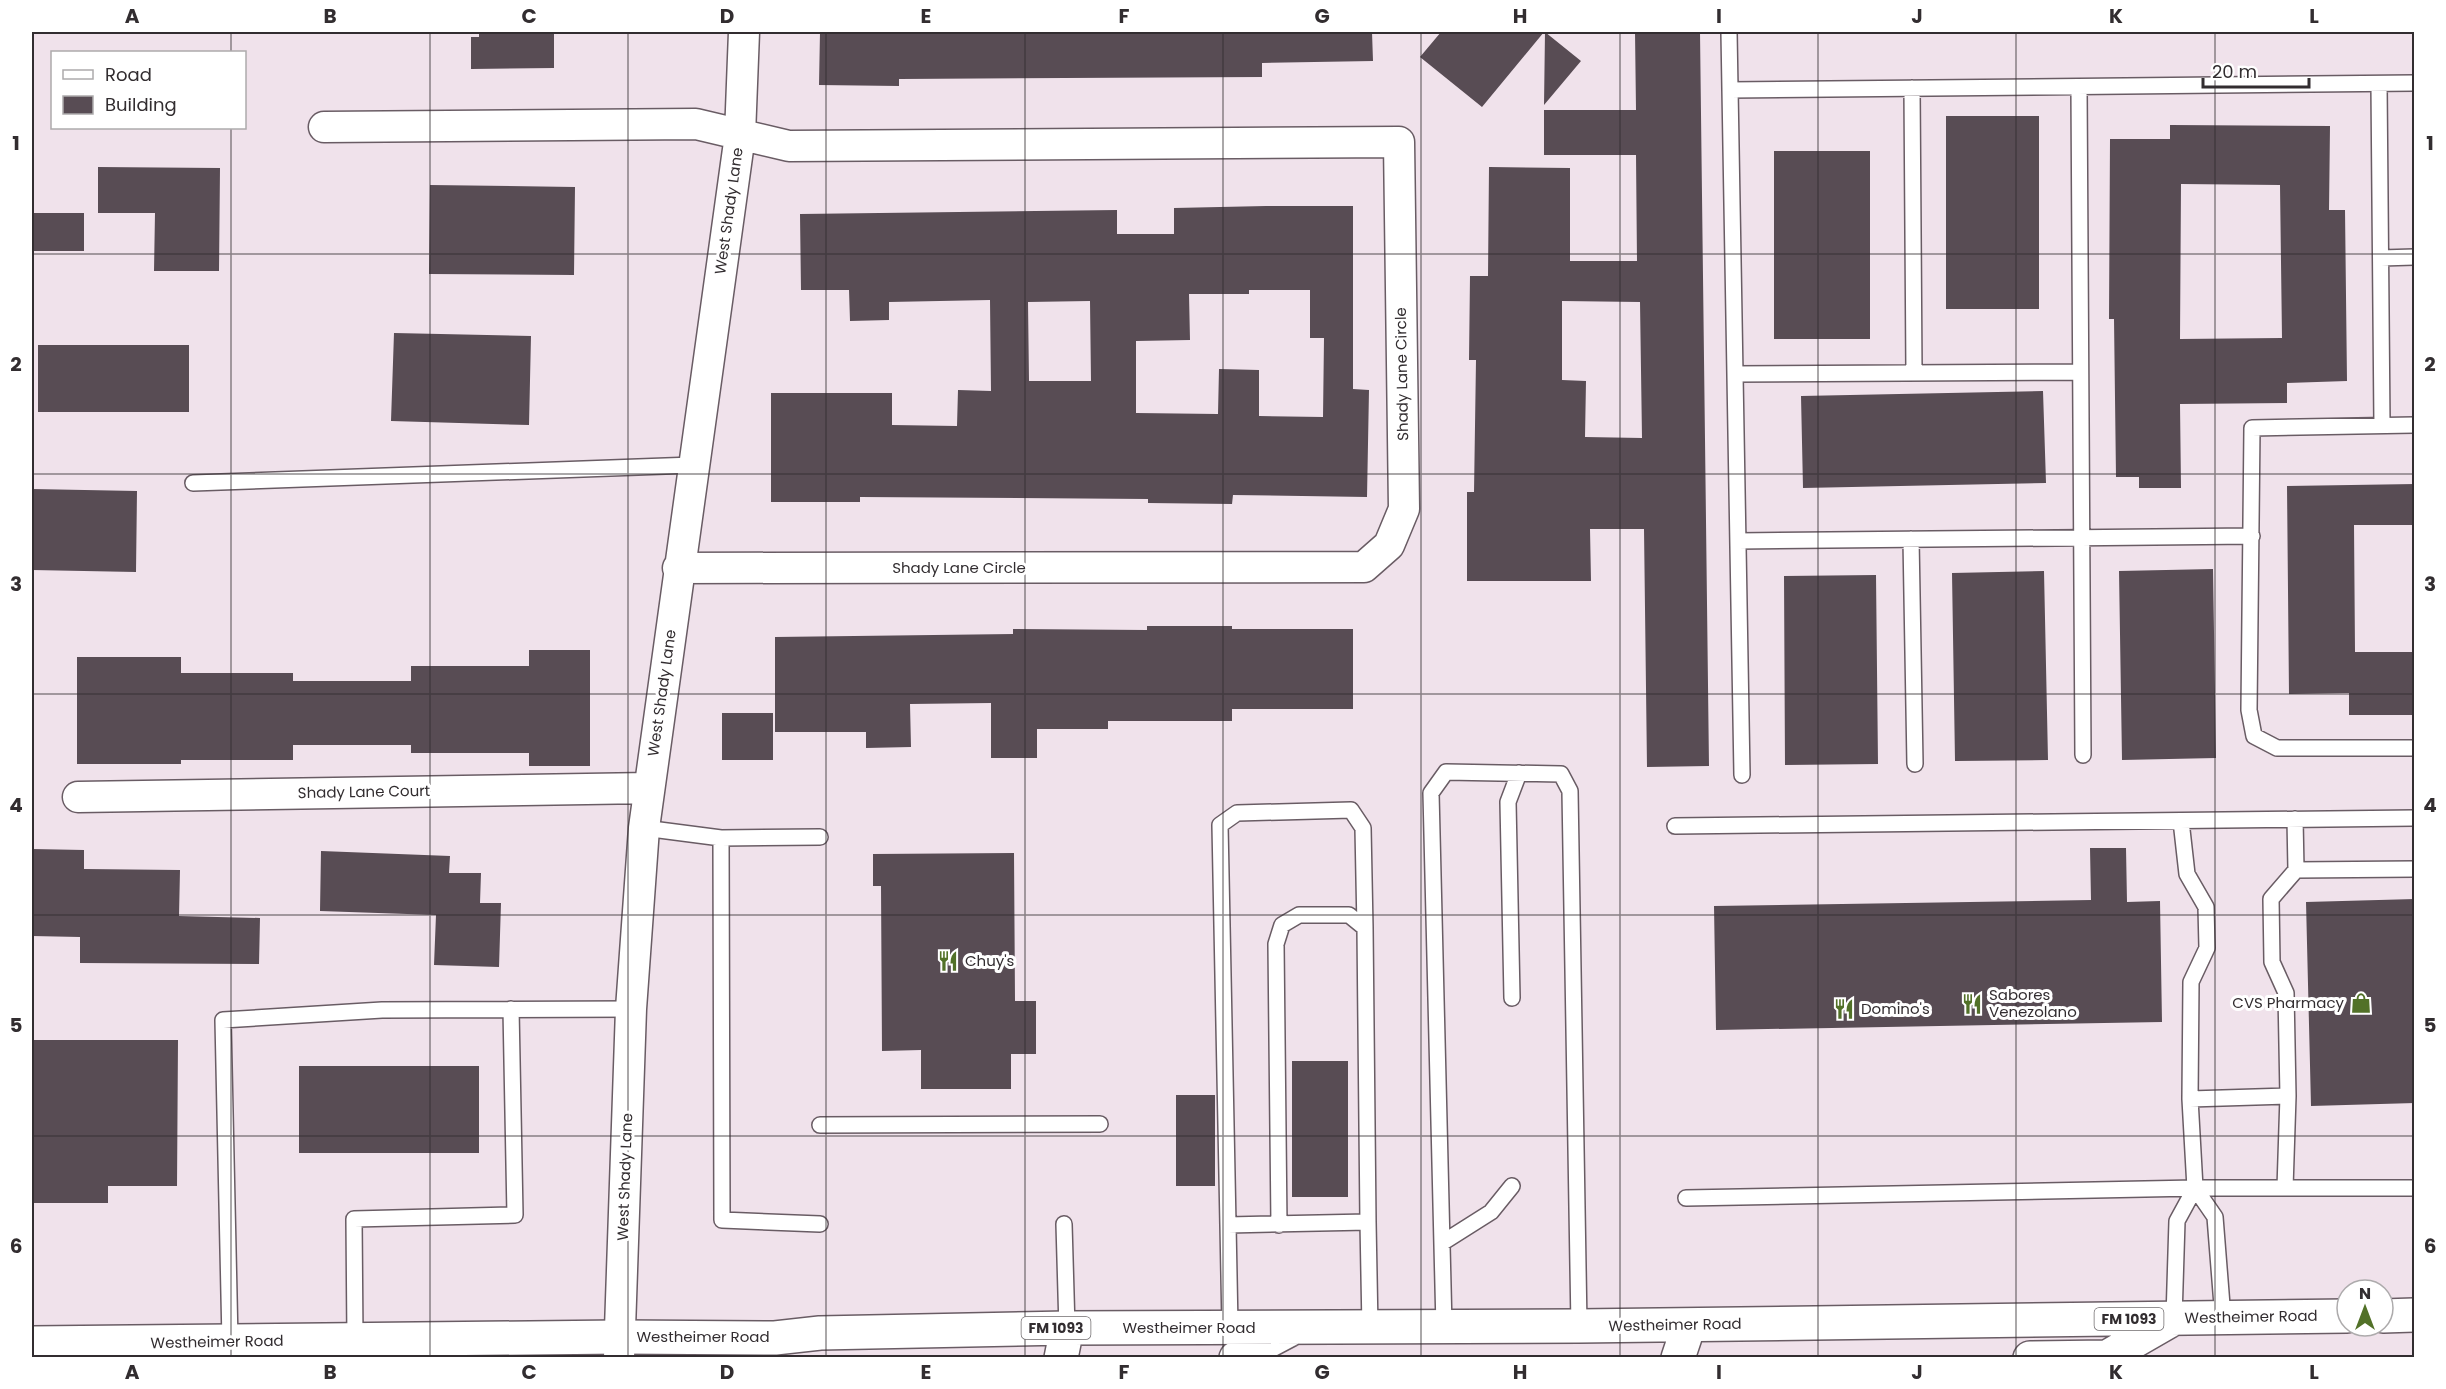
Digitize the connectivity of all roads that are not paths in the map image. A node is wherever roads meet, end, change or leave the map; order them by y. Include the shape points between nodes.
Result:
1 (744, 32) edge
2 (1729, 32) edge
3 (2415, 83) edge
4 (2379, 84) junction
5 (2079, 87) junction
6 (1912, 88) junction
7 (1730, 90) junction
8 (324, 127) dead end
9 (740, 135) junction
10 (2415, 257) edge
11 (2381, 258) junction
12 (2080, 372) junction
13 (1914, 373) junction
14 (1735, 374) junction
15 (2382, 425) junction
16 (2415, 425) edge
17 (693, 465) junction
18 (193, 483) dead end
19 (2252, 536) junction
20 (2081, 538) junction
21 (1911, 539) junction
22 (1738, 541) junction
23 (678, 568) junction
24 (2415, 748) edge
25 (2083, 756) dead end
26 (1915, 764) dead end
27 (1519, 773) junction
28 (1742, 775) dead end
29 (649, 788) junction
30 (78, 797) dead end
31 (2415, 818) edge
32 (2295, 819) junction
33 (2181, 821) junction
34 (1675, 826) dead end
35 (644, 828) junction
36 (820, 837) dead end
37 (720, 838) junction
38 (2415, 869) edge
39 (2296, 870) junction
40 (1365, 928) junction
41 (1512, 998) dead end
42 (511, 1009) junction
43 (631, 1009) junction
44 (2288, 1096) junction
45 (2190, 1099) junction
46 (1100, 1124) dead end
47 (820, 1125) dead end
48 (1512, 1186) dead end
49 (2195, 1188) junction
50 (2285, 1188) junction
51 (2415, 1188) edge
52 (1686, 1198) dead end
53 (1368, 1222) junction
54 (820, 1224) dead end
55 (1064, 1224) dead end
56 (1228, 1225) junction
57 (1279, 1225) junction
58 (1442, 1243) junction
59 (2415, 1315) edge
60 (2335, 1316) edge
61 (2395, 1316) edge
62 (2174, 1318) junction
63 (2223, 1318) junction
64 (1689, 1325) junction
65 (1579, 1326) junction
66 (1444, 1327) junction
67 (1370, 1328) junction
68 (355, 1340) junction
69 (230, 1341) junction
70 (1233, 1342) edge
71 (32, 1343) edge
72 (1064, 1343) edge
73 (619, 1347) edge
74 (202, 1358) edge
75 (1678, 1358) edge
76 (2030, 1358) edge

1 - 9 street, West Shady Lane
2 - 7 lane
3 - 4 lane
4 - 5 lane
4 - 11 lane
5 - 6 lane
5 - 12 lane
6 - 7 lane
6 - 13 lane
7 - 14 lane
8 - 9 street via 696,124
9 - 17 street, West Shady Lane
9 - 23 street, Shady Lane Circle via 789,146 1399,142 1404,509 1389,545 1364,567
10 - 11 lane
11 - 15 lane
12 - 13 lane
12 - 20 lane
13 - 14 lane
14 - 22 lane
15 - 16 lane
15 - 19 lane via 2252,428
17 - 18 lane
17 - 23 street, West Shady Lane
19 - 20 lane
19 - 24 lane via 2249,710 2254,736 2277,748
20 - 21 lane
20 - 25 lane
21 - 22 lane
21 - 26 lane
22 - 28 lane
23 - 29 street, West Shady Lane
27 - 41 lane via 1508,802
27 - 58 lane via 1446,772 1431,793
27 - 65 lane via 1561,774 1570,791
29 - 30 street, Shady Lane Court
29 - 35 street, West Shady Lane
31 - 32 lane
32 - 33 lane
32 - 39 lane
33 - 34 lane
33 - 45 lane via 2187,874 2206,907 2207,948 2191,982
35 - 37 lane
35 - 43 street, West Shady Lane
36 - 37 lane
37 - 54 lane via 722,1220
38 - 39 lane
39 - 44 lane via 2271,899 2272,962 2286,993
40 - 53 lane
40 - 56 lane via 1363,828 1351,810 1237,813 1220,825
40 - 57 lane via 1349,915 1299,915 1282,925 1276,944
42 - 43 lane
42 - 68 lane via 515,1215 354,1219
42 - 69 lane via 382,1010 223,1020
43 - 73 street, West Shady Lane
44 - 45 lane
44 - 50 lane
45 - 49 lane
46 - 47 lane
48 - 58 lane via 1491,1212
49 - 50 lane
49 - 52 lane
49 - 62 lane via 2177,1221
49 - 63 lane via 2216,1217
50 - 51 lane
53 - 57 lane
53 - 67 lane
55 - 72 lane
56 - 57 lane
56 - 70 lane
58 - 66 lane
59 - 61 main road
60 - 63 main road, Westheimer Road / FM 1093
62 - 63 main road, Westheimer Road / FM 1093
62 - 64 main road, Westheimer Road / FM 1093
62 - 76 main road via 2107,1357
64 - 65 main road, Westheimer Road / FM 1093
64 - 75 main road
65 - 66 main road, Westheimer Road / FM 1093
66 - 67 main road, Westheimer Road / FM 1093
67 - 70 main road, Westheimer Road / FM 1093 via 1292,1328
68 - 69 main road, Westheimer Road / FM 1093
68 - 73 main road, Westheimer Road / FM 1093
69 - 71 main road, Westheimer Road / FM 1093
69 - 74 main road
70 - 72 main road, Westheimer Road / FM 1093
72 - 73 main road, Westheimer Road / FM 1093 via 820,1333

